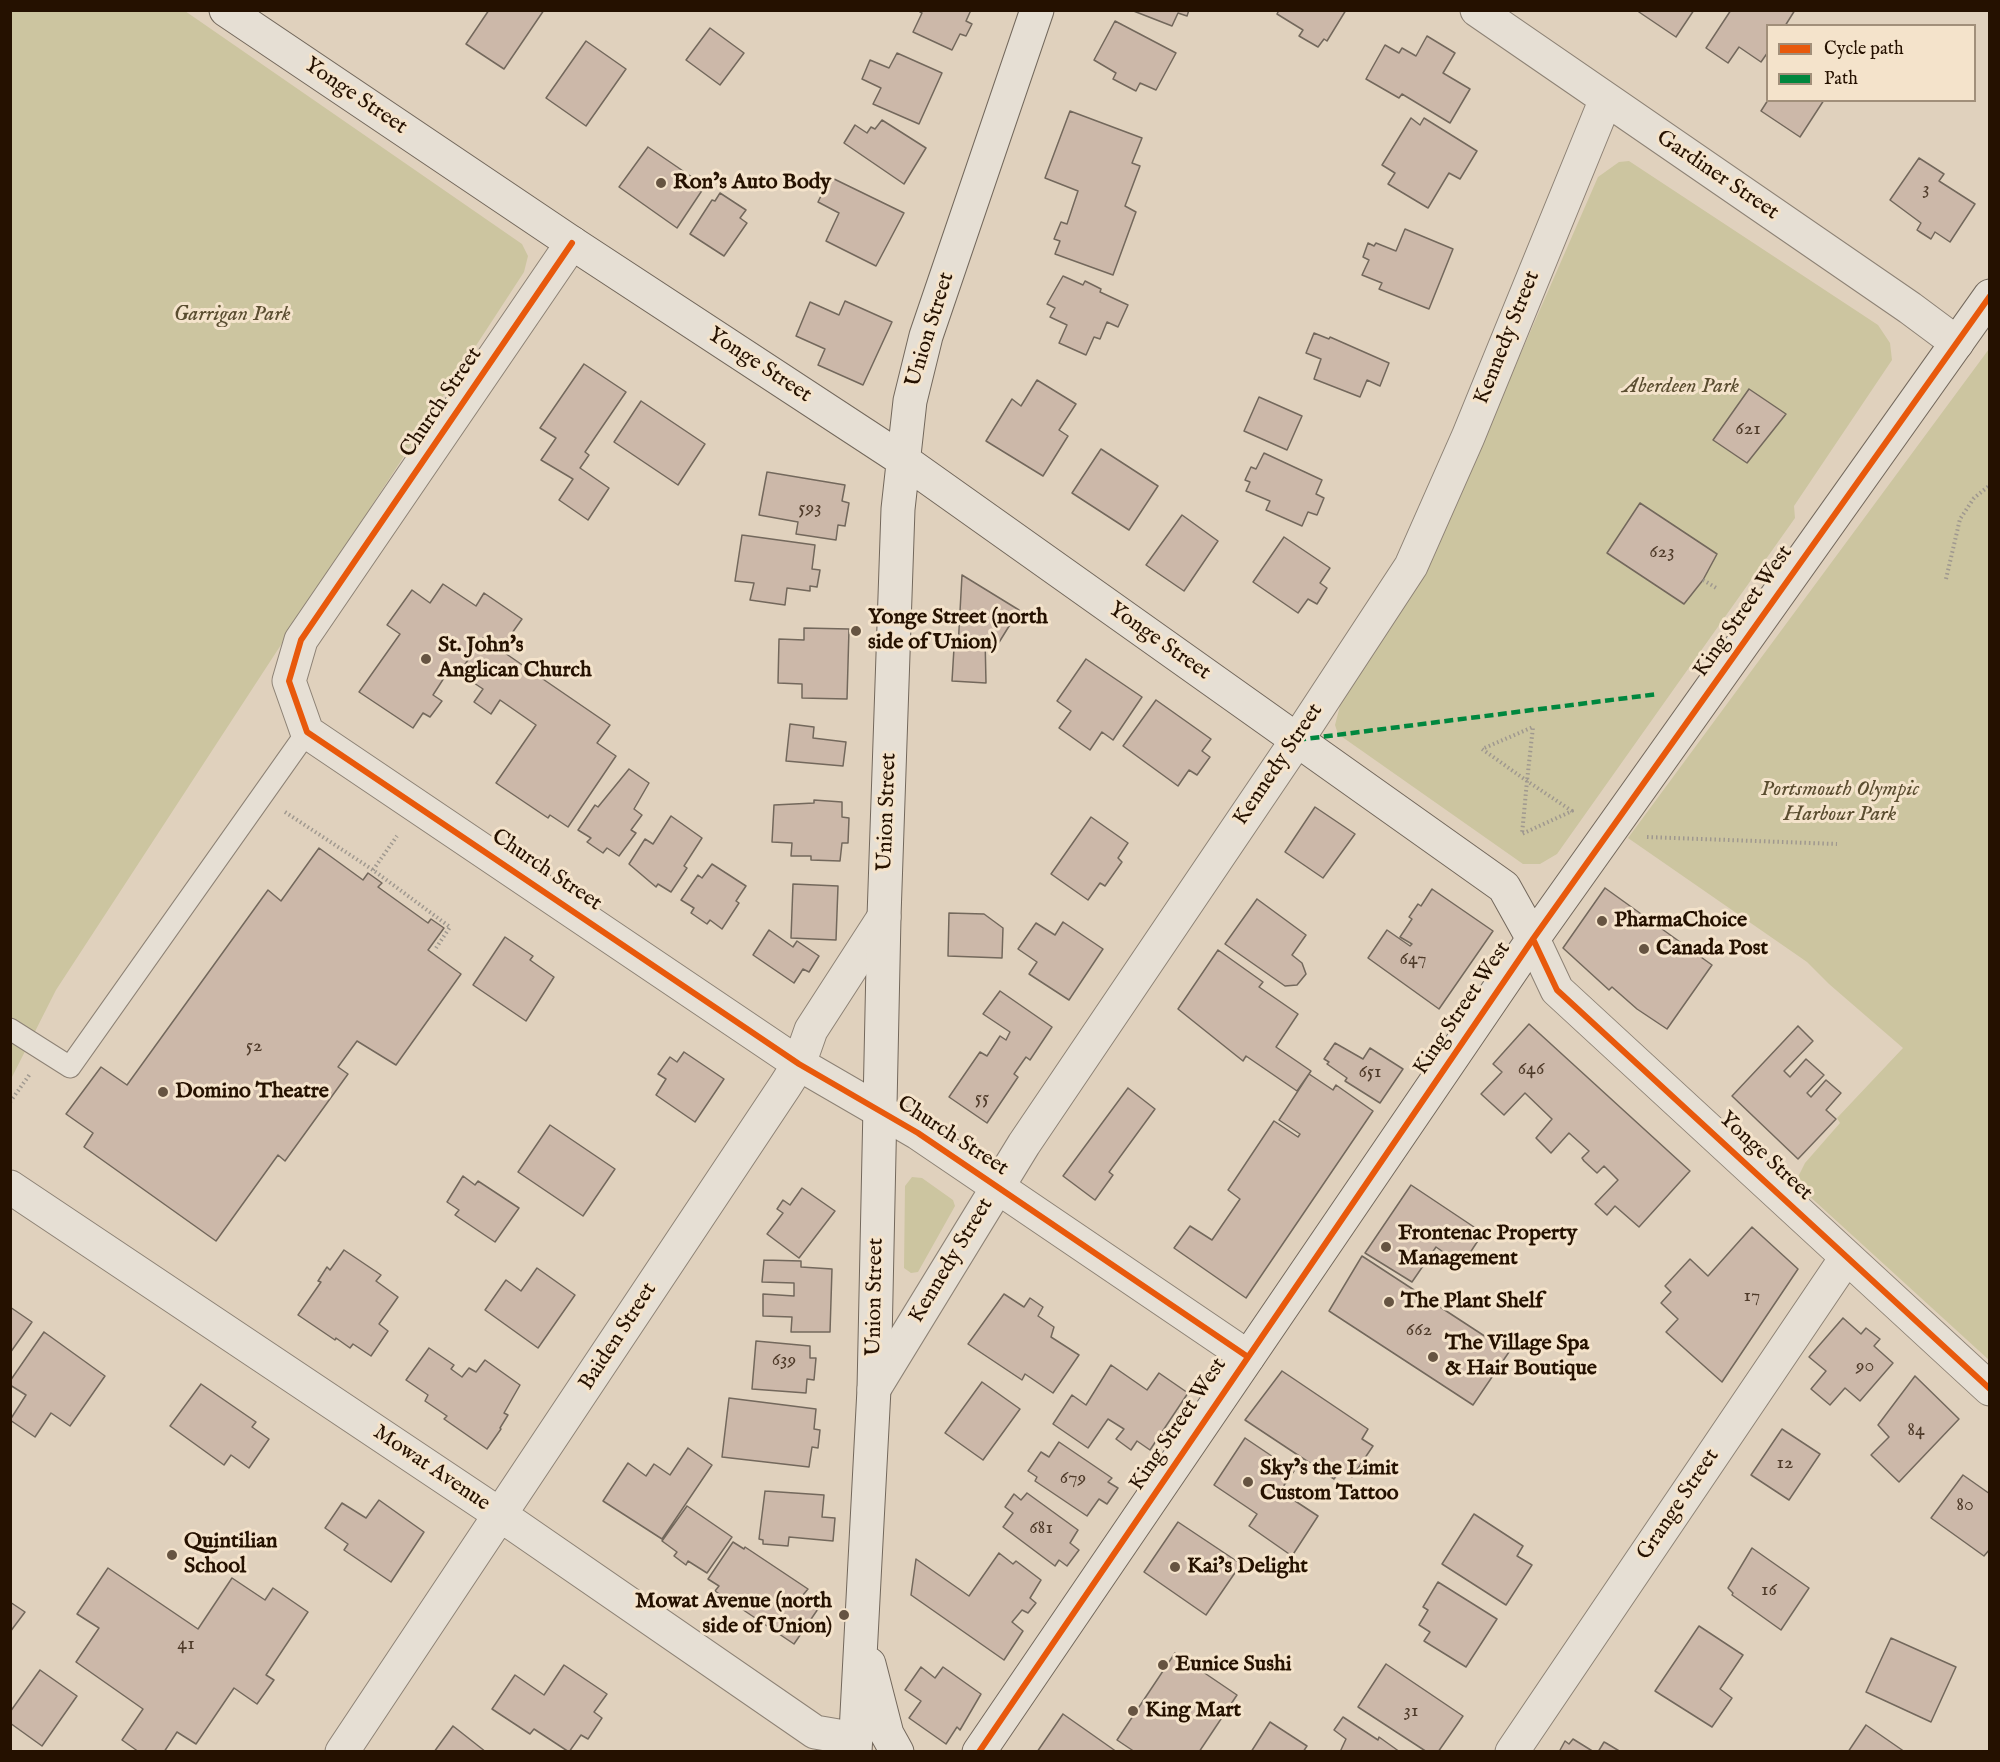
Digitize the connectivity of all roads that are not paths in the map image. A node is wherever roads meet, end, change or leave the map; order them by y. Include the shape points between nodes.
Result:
1 (226, 10) edge
2 (1037, 10) edge
3 (1477, 10) edge
4 (1606, 99) junction
5 (572, 243) junction
6 (1989, 296) edge
7 (1957, 343) junction
8 (903, 460) junction
9 (308, 732) junction
10 (1297, 740) junction
11 (884, 917) junction
12 (1533, 939) junction
13 (10, 1029) edge
14 (799, 1064) junction
15 (880, 1112) junction
16 (10, 1187) edge
17 (998, 1187) junction
18 (1846, 1258) junction
19 (1248, 1357) junction
20 (874, 1389) junction
21 (1989, 1389) edge
22 (499, 1514) junction
23 (861, 1633) junction
24 (855, 1745) edge
25 (342, 1752) edge
26 (897, 1752) edge
27 (979, 1752) edge
28 (1512, 1752) edge

1 - 5 street, Yonge Street
2 - 8 street, Union Street via 926,336 910,401
3 - 4 street, Gardiner Street
4 - 7 street, Gardiner Street
4 - 10 street, Kennedy Street via 1411,566
5 - 8 street, Yonge Street
5 - 9 street, Church Street via 301,640 289,681
6 - 7 street, King Street West
7 - 12 street, King Street West
8 - 10 street, Yonge Street
8 - 11 street, Union Street
9 - 13 lane via 70,1067
9 - 14 street, Church Street
10 - 12 street, Yonge Street via 1504,887
10 - 17 street, Kennedy Street
11 - 14 street, Baiden Street via 811,1030
11 - 15 street, Union Street
12 - 18 street, Yonge Street via 1557,990
12 - 19 street, King Street West
14 - 15 street, Church Street
14 - 22 street, Baiden Street
15 - 17 street, Church Street
15 - 20 street, Union Street
16 - 22 street, Mowat Avenue
17 - 19 street, Church Street
17 - 20 street, Kennedy Street
18 - 21 street, Yonge Street
18 - 28 street, Grange Street
19 - 27 street, King Street West
20 - 23 street, Union Street
22 - 24 street, Mowat Avenue via 815,1732
22 - 25 street, Baiden Street
23 - 24 street, Union Street
23 - 26 street, Union Street via 887,1734

